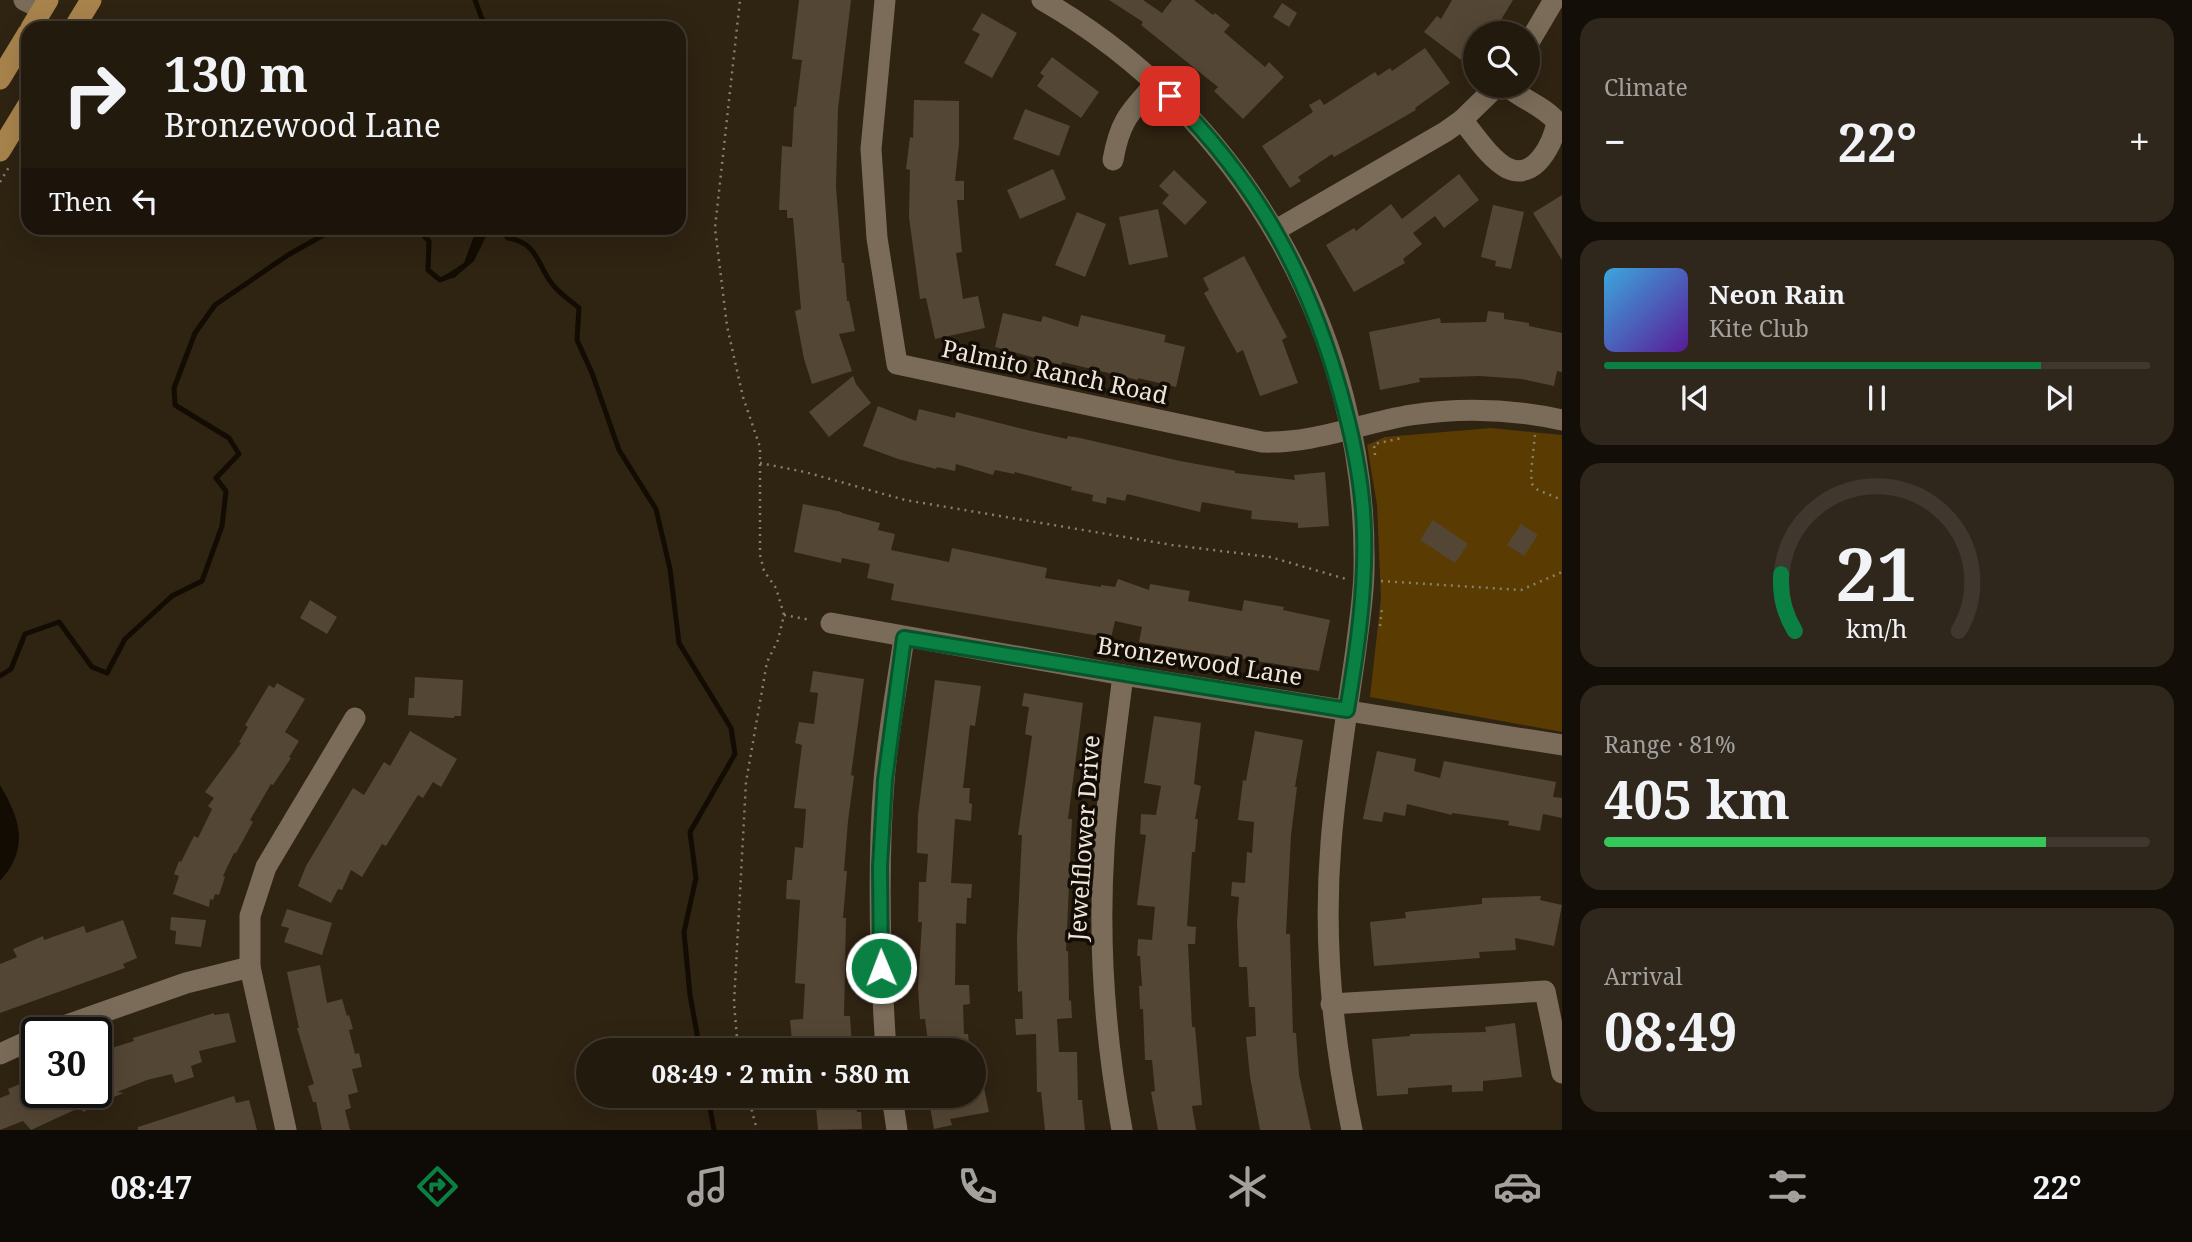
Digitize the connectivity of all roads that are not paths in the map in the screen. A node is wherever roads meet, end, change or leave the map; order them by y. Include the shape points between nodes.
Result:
1 (91, 0) edge
2 (885, 0) edge
3 (1042, 0) edge
4 (1554, 0) edge
5 (38, 3) edge
6 (33, 21) edge
7 (79, 21) edge
8 (1540, 24) edge
9 (21, 44) edge
10 (0, 79) edge
11 (1156, 83) junction
12 (1485, 98) edge
13 (1521, 98) edge
14 (21, 116) edge
15 (1462, 120) junction
16 (0, 151) edge
17 (1113, 160) dead end
18 (1276, 230) junction
19 (1562, 420) edge
20 (1351, 428) junction
21 (831, 624) road end
22 (904, 638) junction
23 (1123, 675) junction
24 (1347, 710) junction
25 (355, 718) dead end
26 (1562, 745) edge
27 (250, 967) junction
28 (1331, 1004) junction
29 (90, 1017) edge
30 (886, 1038) edge
31 (21, 1044) edge
32 (0, 1054) edge
33 (1562, 1073) edge
34 (894, 1108) edge
35 (286, 1130) edge
36 (897, 1130) edge
37 (1122, 1130) edge
38 (1352, 1130) edge

1 - 7 main road
2 - 20 street, Palmito Ranch Road via 871,149 877,238 897,364 1262,442 1309,440
3 - 11 street via 1130,59
4 - 8 street
5 - 6 main road
9 - 10 main road
11 - 17 street via 1126,116
11 - 18 street via 1233,168
12 - 15 street
13 - 15 street via 1557,122 1543,157 1522,170 1497,161
14 - 16 main road
15 - 18 street
18 - 20 street via 1329,350
19 - 20 street, Palmito Ranch Road via 1472,410 1410,415
20 - 24 street via 1373,581
21 - 22 street, Bronzewood Lane
22 - 23 street, Bronzewood Lane
22 - 30 street via 885,780 880,866
23 - 24 street, Bronzewood Lane
23 - 37 street, Jewelflower Drive via 1104,850 1102,950
24 - 26 street, Bronzewood Lane
24 - 28 street via 1329,873
25 - 27 street via 266,867 250,916
27 - 29 street via 186,983
27 - 35 street
28 - 33 street via 1545,991
28 - 38 street
31 - 32 street
34 - 36 street

